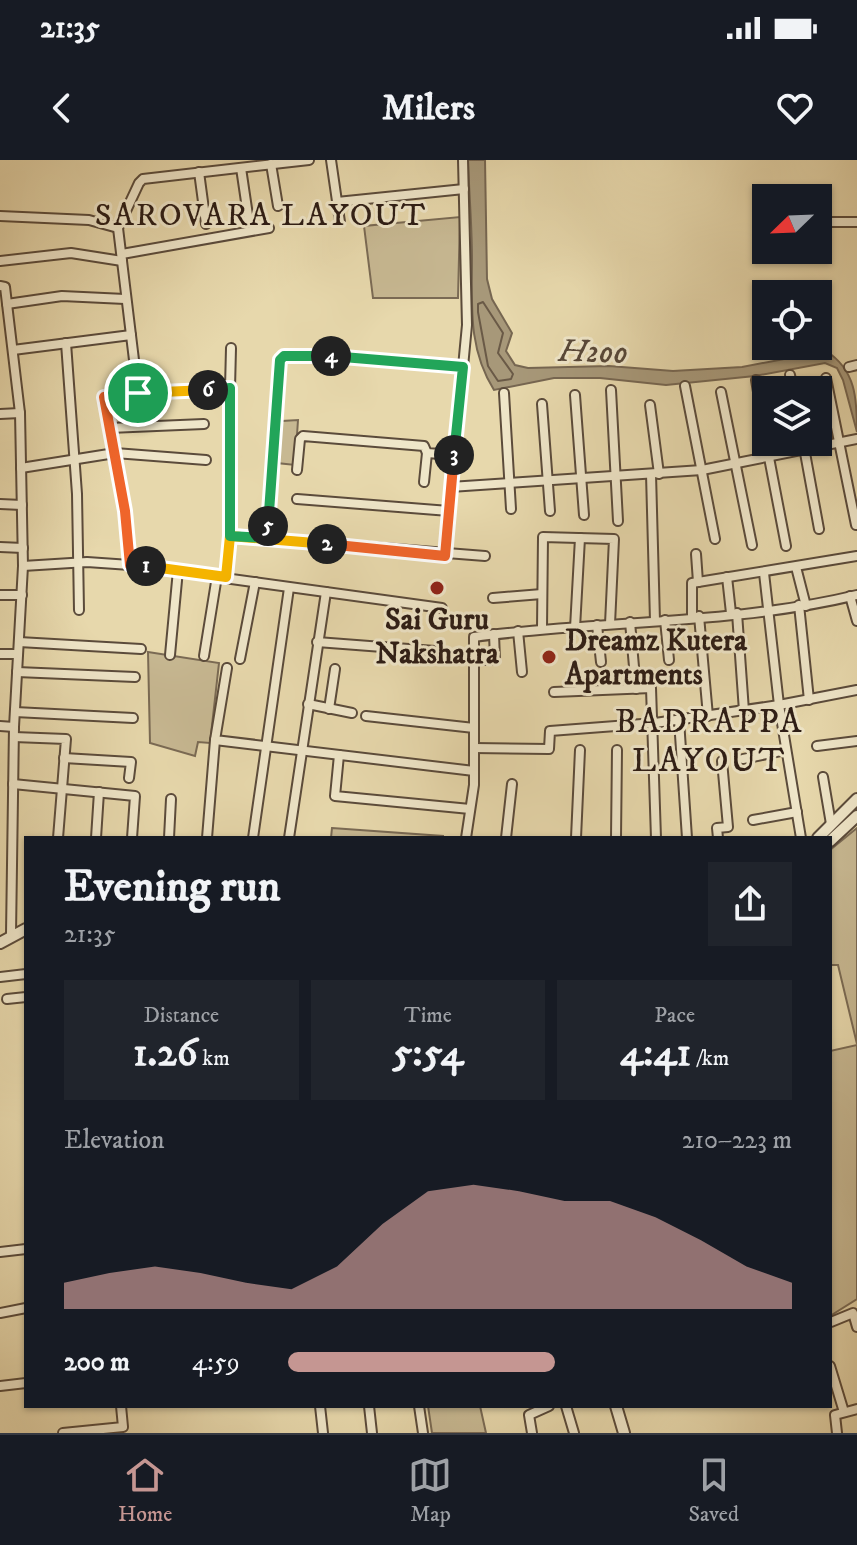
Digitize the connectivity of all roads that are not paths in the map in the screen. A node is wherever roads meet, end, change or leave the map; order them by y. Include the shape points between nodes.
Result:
1 (309, 160) edge
2 (331, 160) edge
3 (463, 160) edge
4 (271, 164) junction
5 (241, 168) junction
6 (199, 172) junction
7 (464, 189) junction
8 (337, 202) junction
9 (278, 206) dead end
10 (0, 216) edge
11 (249, 222) dead end
12 (340, 222) dead end
13 (832, 222) edge
14 (857, 222) edge
15 (206, 224) dead end
16 (118, 228) junction
17 (269, 228) dead end
18 (122, 257) junction
19 (0, 261) edge
20 (0, 286) edge
21 (125, 299) junction
22 (7, 304) junction
23 (10, 329) junction
24 (0, 330) edge
25 (131, 335) junction
26 (66, 343) junction
27 (231, 348) dead end
28 (13, 350) junction
29 (463, 367) junction
30 (685, 386) dead end
31 (230, 388) junction
32 (611, 390) dead end
33 (721, 392) dead end
34 (138, 393) junction
35 (504, 393) dead end
36 (575, 395) dead end
37 (542, 404) dead end
38 (650, 405) dead end
39 (832, 410) edge
40 (20, 413) junction
41 (0, 414) edge
42 (204, 424) dead end
43 (109, 428) junction
44 (856, 439) edge
45 (838, 442) junction
46 (832, 443) edge
47 (115, 453) junction
48 (427, 453) junction
49 (454, 455) junction
50 (769, 456) joint
51 (806, 456) edge
52 (74, 460) junction
53 (206, 460) dead end
54 (735, 463) junction
55 (21, 468) junction
56 (297, 470) dead end
57 (702, 470) junction
58 (655, 474) junction
59 (616, 477) junction
60 (581, 479) junction
61 (424, 482) dead end
62 (547, 482) junction
63 (511, 485) junction
64 (450, 487) junction
65 (297, 499) dead end
66 (0, 504) edge
67 (22, 505) junction
68 (511, 509) dead end
69 (449, 511) junction
70 (550, 511) dead end
71 (584, 515) dead end
72 (618, 521) dead end
73 (856, 525) edge
74 (819, 529) dead end
75 (230, 536) junction
76 (267, 538) junction
77 (580, 538) junction
78 (715, 539) dead end
79 (752, 545) dead end
80 (786, 546) dead end
81 (0, 547) edge
82 (23, 548) junction
83 (696, 554) dead end
84 (445, 556) junction
85 (485, 556) dead end
86 (857, 556) edge
87 (79, 562) junction
88 (130, 565) junction
89 (23, 566) junction
90 (796, 567) junction
91 (178, 570) junction
92 (764, 573) junction
93 (222, 576) junction
94 (727, 577) junction
95 (255, 582) junction
96 (698, 582) junction
97 (289, 588) junction
98 (326, 592) junction
99 (542, 594) junction
100 (0, 595) edge
101 (22, 595) junction
102 (854, 595) edge
103 (493, 598) dead end
104 (802, 606) junction
105 (442, 608) dead end
106 (79, 610) dead end
107 (768, 610) junction
108 (734, 613) junction
109 (696, 617) junction
110 (660, 621) junction
111 (857, 621) edge
112 (630, 622) junction
113 (610, 624) junction
114 (597, 625) junction
115 (542, 628) junction
116 (575, 628) junction
117 (518, 631) junction
118 (494, 634) junction
119 (19, 642) junction
120 (317, 642) junction
121 (141, 649) dead end
122 (435, 651) dead end
123 (0, 654) edge
124 (18, 654) junction
125 (170, 655) dead end
126 (204, 656) dead end
127 (240, 659) dead end
128 (476, 660) junction
129 (669, 660) dead end
130 (601, 662) dead end
131 (227, 668) dead end
132 (335, 669) dead end
133 (17, 672) junction
134 (522, 672) dead end
135 (135, 677) dead end
136 (636, 689) junction
137 (857, 690) edge
138 (554, 692) dead end
139 (809, 700) junction
140 (308, 704) junction
141 (779, 705) junction
142 (329, 709) junction
143 (744, 711) junction
144 (15, 712) junction
145 (352, 713) dead end
146 (366, 716) dead end
147 (708, 716) junction
148 (133, 718) dead end
149 (679, 720) junction
150 (655, 723) junction
151 (0, 726) edge
152 (474, 728) junction
153 (14, 732) junction
154 (215, 740) junction
155 (857, 741) edge
156 (267, 746) junction
157 (817, 746) dead end
158 (474, 748) junction
159 (580, 750) dead end
160 (617, 750) dead end
161 (786, 750) junction
162 (302, 751) junction
163 (339, 755) junction
164 (64, 758) junction
165 (743, 759) dead end
166 (722, 761) dead end
167 (474, 771) junction
168 (823, 777) dead end
169 (129, 778) dead end
170 (13, 784) junction
171 (512, 784) dead end
172 (62, 789) junction
173 (99, 792) junction
174 (171, 799) dead end
175 (857, 799) edge
176 (470, 809) junction
177 (797, 812) junction
178 (857, 816) edge
179 (753, 820) dead end
180 (831, 824) junction
181 (58, 836) edge
182 (96, 836) edge
183 (132, 836) edge
184 (169, 836) edge
185 (207, 836) edge
186 (253, 836) edge
187 (289, 836) edge
188 (466, 836) edge
189 (506, 836) edge
190 (576, 836) edge
191 (616, 836) edge
192 (656, 836) edge
193 (687, 836) edge
194 (718, 836) edge
195 (801, 836) edge
196 (820, 836) edge
197 (832, 839) edge
198 (24, 930) edge
199 (12, 934) junction
200 (24, 936) edge
201 (0, 943) edge
202 (24, 974) edge
203 (0, 977) edge
204 (24, 997) edge
205 (7, 999) dead end
206 (24, 1249) edge
207 (0, 1252) edge
208 (24, 1308) edge
209 (0, 1313) edge
210 (832, 1322) edge
211 (857, 1327) edge
212 (832, 1373) edge
213 (24, 1383) edge
214 (0, 1386) edge
215 (121, 1408) edge
216 (320, 1408) edge
217 (369, 1408) edge
218 (419, 1408) edge
219 (567, 1408) edge
220 (617, 1408) edge
221 (857, 1409) edge
222 (529, 1410) edge
223 (844, 1412) junction
224 (105, 1431) edge
225 (66, 1433) edge
226 (323, 1433) edge
227 (372, 1433) edge
228 (423, 1433) edge
229 (532, 1433) edge
230 (574, 1433) edge
231 (624, 1433) edge
232 (837, 1433) edge

1 - 4 street
2 - 8 street
3 - 7 street
4 - 5 street
4 - 9 street
5 - 6 street
5 - 11 street
6 - 15 street
6 - 16 street via 143,179
7 - 8 street
7 - 29 street
8 - 12 street
10 - 16 street via 89,220
13 - 14 street
16 - 18 street
17 - 18 street
18 - 19 street via 71,253
18 - 21 street
20 - 22 street via 5,287
21 - 22 street via 62,296
21 - 25 street
22 - 23 street
23 - 24 street
23 - 28 street
25 - 26 street
25 - 34 street
26 - 28 street
26 - 52 street
27 - 31 street
28 - 40 street
29 - 49 street
29 - 76 street via 284,356
30 - 57 street
31 - 34 street
31 - 75 street
32 - 59 street
33 - 54 street
34 - 43 street via 104,397
35 - 63 street
36 - 60 street
37 - 62 street
38 - 58 street
39 - 45 street
40 - 41 street
40 - 55 street
42 - 43 street
43 - 47 street
44 - 45 street
45 - 46 street
45 - 73 street
47 - 52 street
47 - 53 street
47 - 88 street
48 - 49 street
48 - 56 street via 424,446 303,436
48 - 61 street
49 - 64 street
50 - 54 street
50 - 80 street
51 - 74 street
52 - 55 street
52 - 87 street
54 - 57 street
54 - 79 street
55 - 67 street
57 - 58 street
57 - 78 street
58 - 59 street
58 - 110 street
59 - 60 street
59 - 72 street
60 - 62 street
60 - 71 street
62 - 63 street
62 - 70 street
63 - 64 street
63 - 68 street
64 - 69 street
65 - 69 street
66 - 67 street
67 - 82 street
69 - 84 street
75 - 76 street
75 - 93 street
76 - 84 street
77 - 99 street via 543,537
77 - 113 street via 614,539
77 - 116 street
81 - 82 street
82 - 89 street
83 - 96 street
84 - 85 street
86 - 90 street
87 - 88 street
87 - 89 street
87 - 106 street
88 - 91 street
89 - 101 street
90 - 92 street
90 - 104 street
91 - 93 street
91 - 125 street
92 - 94 street
92 - 107 street
93 - 95 street
93 - 126 street
94 - 96 street
94 - 108 street
95 - 97 street
95 - 127 street
96 - 109 street via 692,583
97 - 98 street
97 - 156 street
98 - 105 street
98 - 120 street
99 - 103 street
99 - 115 street
100 - 101 street
101 - 119 street
102 - 104 street
102 - 111 street
104 - 107 street
104 - 139 street
107 - 108 street
107 - 141 street
108 - 109 street
108 - 143 street
109 - 110 street
109 - 147 street
110 - 112 street
110 - 129 street
112 - 113 street
112 - 136 street
113 - 114 street
114 - 116 street
114 - 130 street
115 - 116 street
115 - 117 street
117 - 118 street
117 - 134 street
118 - 128 street via 474,637
118 - 128 street via 495,660
119 - 121 street
119 - 124 street
120 - 122 street
120 - 140 street
123 - 124 street
124 - 133 street
128 - 152 street
131 - 154 street
132 - 142 street
133 - 135 street
133 - 144 street
136 - 138 street
136 - 150 street via 651,688
137 - 139 street
139 - 141 street
140 - 142 street
140 - 162 street
141 - 143 street
141 - 161 street
142 - 145 street
143 - 147 street
144 - 148 street
144 - 153 street
146 - 152 street
147 - 149 street
149 - 150 street
149 - 193 street
150 - 158 street via 550,731 549,749
150 - 192 street
151 - 153 street
152 - 158 street
153 - 164 street via 66,739
153 - 170 street
154 - 156 street
154 - 185 street
155 - 157 street
156 - 162 street
156 - 186 street
158 - 167 street
159 - 190 street
160 - 191 street
161 - 165 street
161 - 177 street
162 - 163 street
162 - 187 street
163 - 167 street
163 - 176 street via 335,796
164 - 169 street via 131,762
164 - 172 street
166 - 194 street via 728,827 717,828
167 - 176 street
168 - 180 street
170 - 172 street
170 - 199 street
171 - 189 street
172 - 173 street
172 - 181 street
173 - 182 street
173 - 183 street via 135,796
174 - 184 street
175 - 180 street
176 - 188 street
177 - 179 street
177 - 195 street
178 - 197 street
180 - 196 street
198 - 199 street
199 - 200 street
199 - 201 street
202 - 203 street
204 - 205 street
206 - 207 street
208 - 209 street
210 - 211 street via 853,1313
212 - 223 street
213 - 214 street
215 - 224 street via 123,1427
216 - 226 street
217 - 227 street
218 - 228 street
219 - 230 street
220 - 231 street
221 - 223 street
222 - 229 street
223 - 232 street via 834,1417
224 - 225 street

